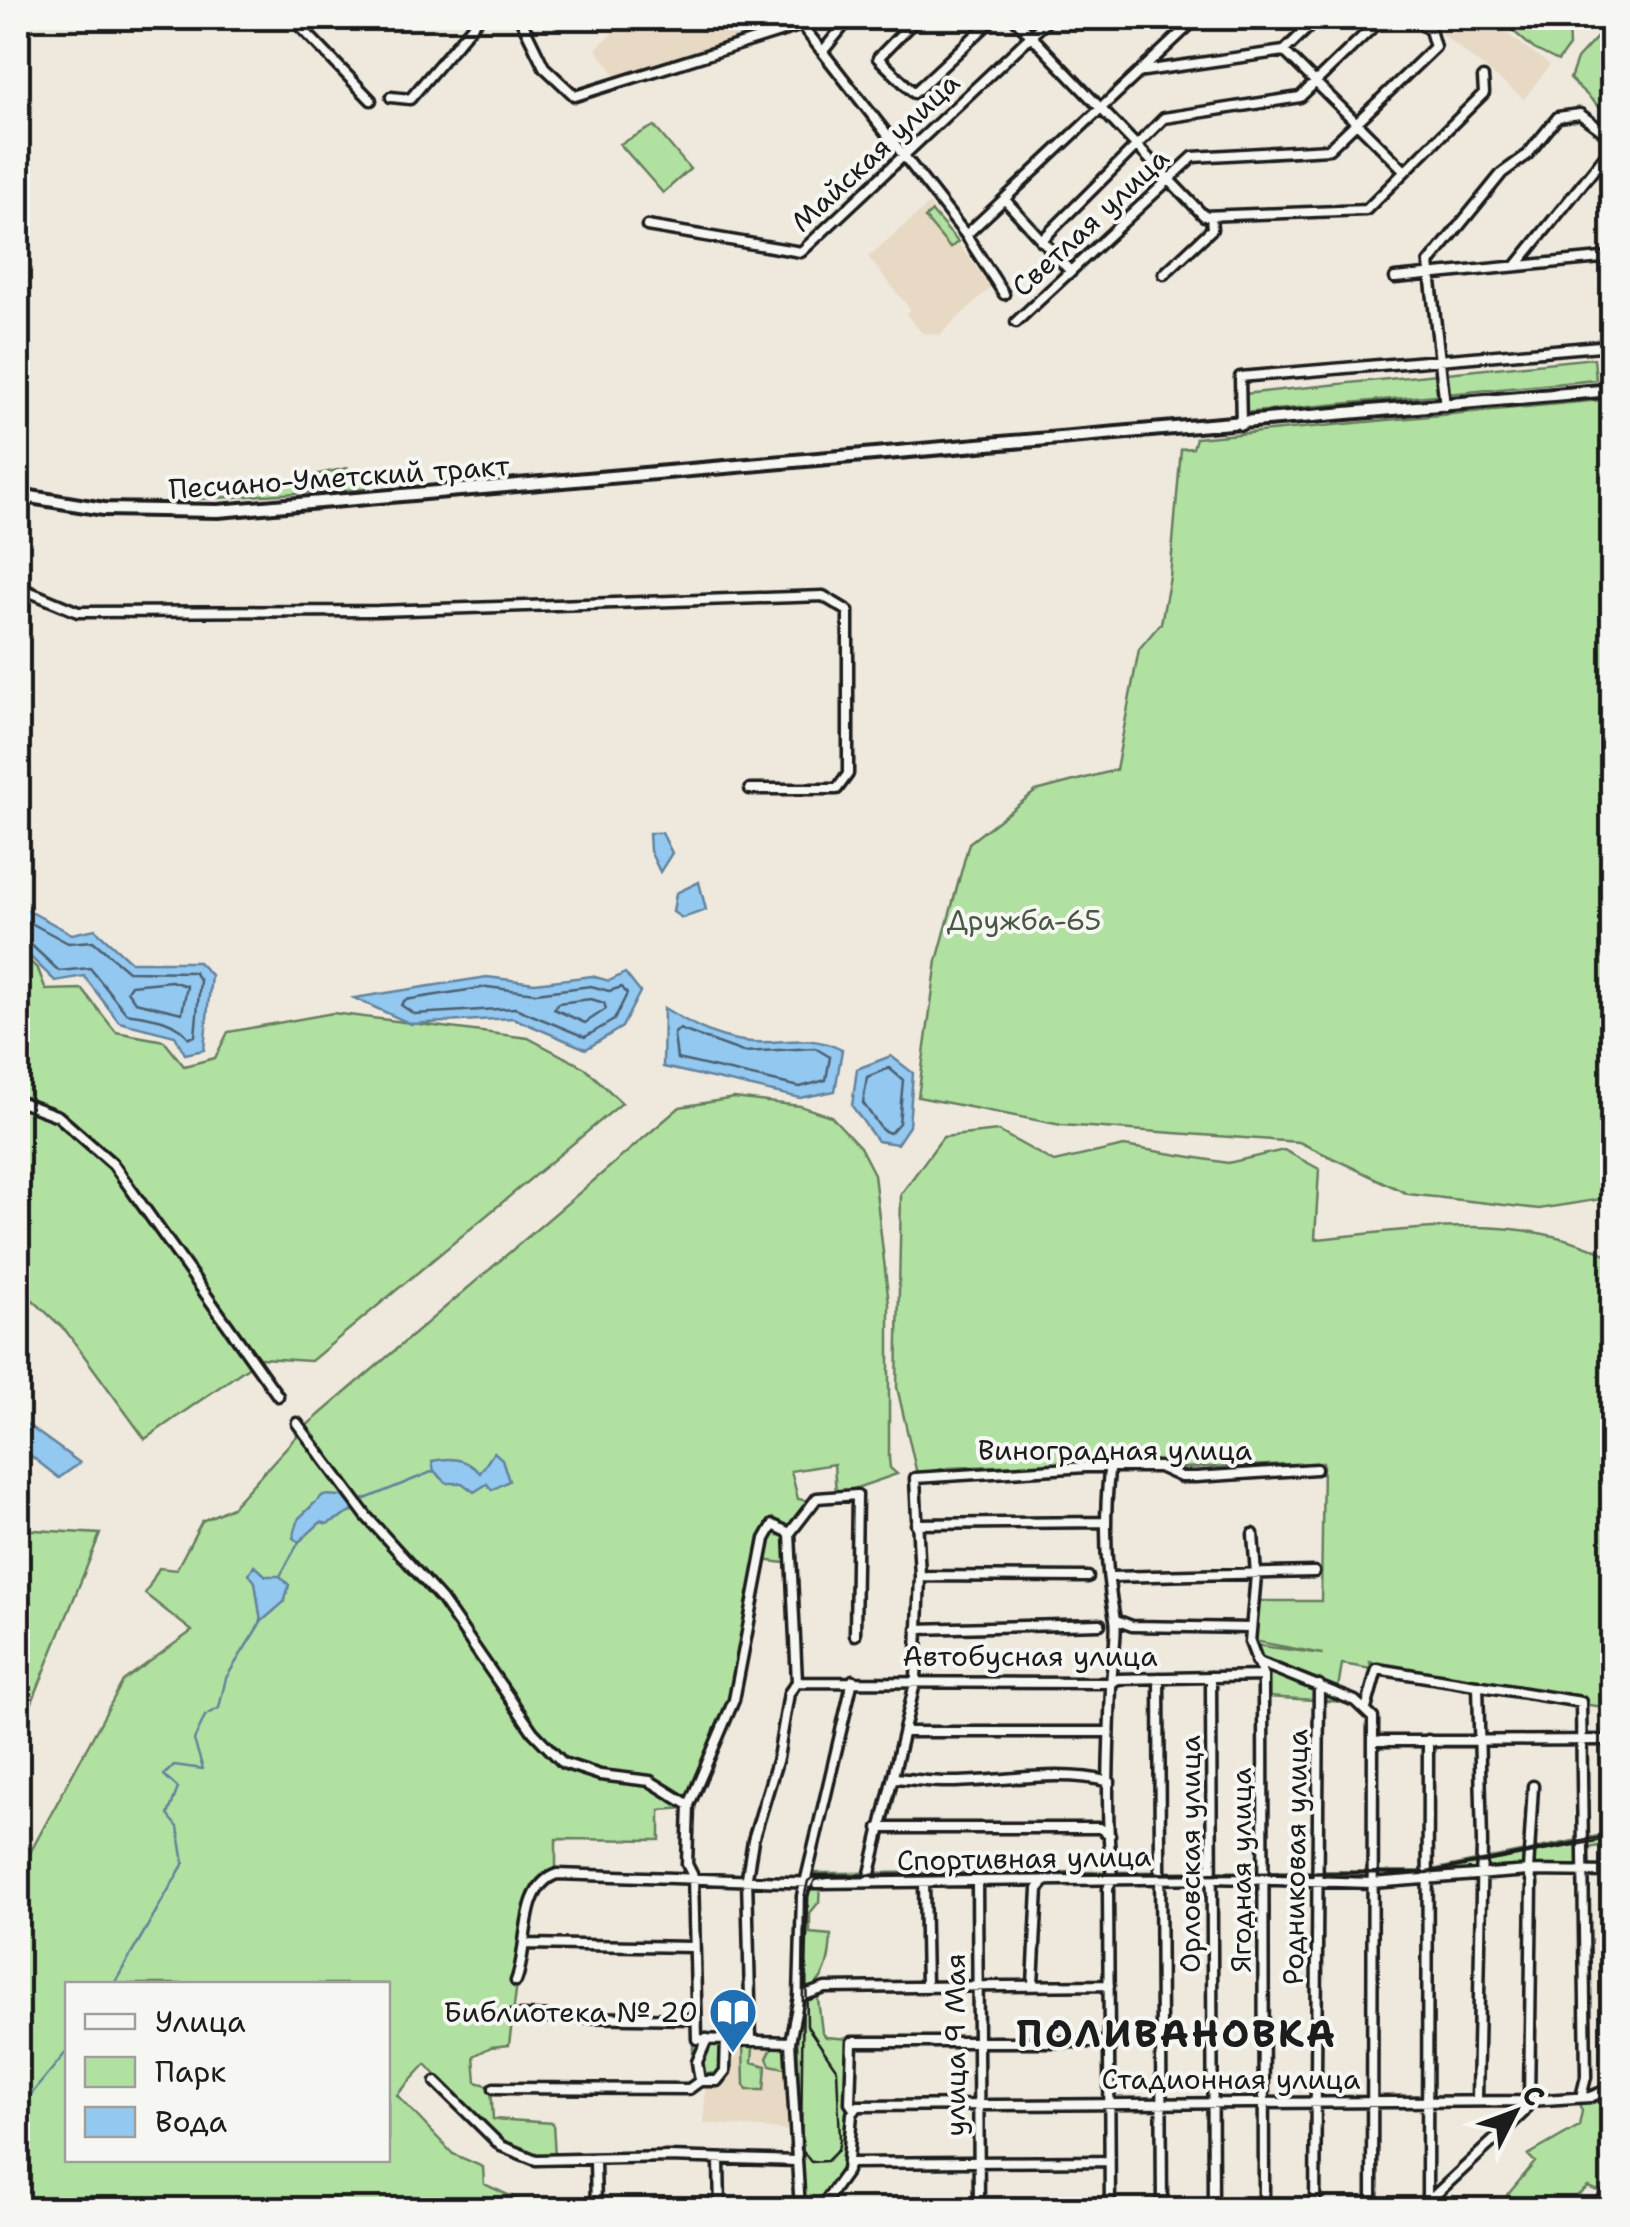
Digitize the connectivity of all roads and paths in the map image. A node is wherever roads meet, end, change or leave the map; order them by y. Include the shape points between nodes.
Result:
1 (292, 18) edge
2 (479, 18) edge
3 (521, 18) edge
4 (850, 18) edge
5 (917, 18) edge
6 (994, 18) edge
7 (1014, 18) edge
8 (1050, 18) edge
9 (1197, 18) edge
10 (1318, 18) edge
11 (1382, 18) edge
12 (1414, 18) edge
13 (799, 21) edge
14 (1032, 36) junction
15 (823, 51) junction
16 (1284, 51) junction
17 (1144, 72) junction
18 (1483, 78) dead end
19 (1316, 84) junction
20 (391, 97) dead end
21 (370, 100) dead end
22 (1103, 109) junction
23 (1356, 124) junction
24 (1612, 138) edge
25 (1136, 144) junction
26 (1612, 147) edge
27 (905, 157) junction
28 (1404, 170) junction
29 (1167, 178) junction
30 (1006, 202) junction
31 (1208, 216) junction
32 (646, 226) dead end
33 (966, 235) junction
34 (1041, 241) junction
35 (1612, 257) edge
36 (1516, 266) junction
37 (1071, 272) junction
38 (1164, 274) dead end
39 (1430, 276) junction
40 (1395, 278) dead end
41 (1004, 294) dead end
42 (1016, 322) dead end
43 (1612, 345) edge
44 (1440, 359) junction
45 (1612, 390) edge
46 (1445, 406) junction
47 (1241, 425) junction
48 (18, 494) edge
49 (18, 587) edge
50 (750, 789) dead end
51 (18, 1100) edge
52 (278, 1396) dead end
53 (297, 1422) dead end
54 (1316, 1469) dead end
55 (1109, 1470) junction
56 (1104, 1522) junction
57 (916, 1524) junction
58 (790, 1533) junction
59 (1253, 1534) dead end
60 (1314, 1572) dead end
61 (1256, 1575) junction
62 (920, 1576) junction
63 (1088, 1577) dead end
64 (1112, 1577) junction
65 (1116, 1620) junction
66 (1100, 1624) dead end
67 (1250, 1628) junction
68 (917, 1629) junction
69 (854, 1635) dead end
70 (1256, 1661) junction
71 (1262, 1676) junction
72 (1159, 1678) junction
73 (1211, 1678) junction
74 (916, 1679) junction
75 (853, 1680) junction
76 (797, 1682) junction
77 (1111, 1683) junction
78 (1320, 1685) junction
79 (1478, 1685) junction
80 (1366, 1708) junction
81 (904, 1732) junction
82 (1110, 1732) junction
83 (1428, 1740) junction
84 (1582, 1740) junction
85 (1612, 1740) edge
86 (1373, 1741) junction
87 (1480, 1741) junction
88 (893, 1778) junction
89 (1110, 1782) junction
90 (1534, 1786) dead end
91 (689, 1805) junction
92 (880, 1828) junction
93 (1110, 1835) junction
94 (1528, 1871) junction
95 (1585, 1872) junction
96 (1612, 1872) edge
97 (1482, 1875) junction
98 (694, 1876) junction
99 (747, 1878) junction
100 (1112, 1878) junction
101 (1215, 1878) junction
102 (1163, 1879) junction
103 (803, 1880) junction
104 (1049, 1880) junction
105 (1264, 1880) junction
106 (1316, 1880) junction
107 (977, 1881) junction
108 (868, 1882) junction
109 (1372, 1882) junction
110 (1426, 1882) junction
111 (924, 1883) junction
112 (526, 1944) junction
113 (692, 1947) junction
114 (516, 1981) dead end
115 (1033, 1984) junction
116 (1109, 1985) junction
117 (926, 1986) junction
118 (978, 1986) junction
119 (799, 1997) junction
120 (511, 2016) dead end
121 (694, 2019) junction
122 (702, 2039) junction
123 (726, 2039) junction
124 (750, 2040) junction
125 (790, 2042) junction
126 (977, 2042) junction
127 (1108, 2042) junction
128 (700, 2081) junction
129 (436, 2082) dead end
130 (494, 2088) dead end
131 (1612, 2088) edge
132 (1582, 2097) junction
133 (1477, 2099) junction
134 (1213, 2100) junction
135 (1162, 2101) junction
136 (1264, 2101) junction
137 (1316, 2101) junction
138 (1368, 2101) junction
139 (1529, 2101) junction
140 (1427, 2102) junction
141 (976, 2103) junction
142 (1108, 2103) junction
143 (853, 2112) junction
144 (595, 2160) junction
145 (719, 2160) junction
146 (796, 2161) junction
147 (1108, 2161) junction
148 (978, 2163) junction
149 (849, 2164) junction
150 (1605, 2196) dead end
151 (1426, 2202) junction
152 (596, 2210) edge
153 (720, 2210) edge
154 (800, 2210) edge
155 (819, 2210) edge
156 (979, 2210) edge
157 (1110, 2210) edge
158 (1162, 2210) edge
159 (1213, 2210) edge
160 (1264, 2210) edge
161 (1315, 2210) edge
162 (1372, 2210) edge
163 (1419, 2210) edge
164 (1595, 2210) edge

1 - 21 street
2 - 20 street via 410,98
3 - 13 street via 544,67 575,96
4 - 15 street
5 - 6 street via 878,58 914,93
7 - 14 street
8 - 14 street, Майская улица
9 - 17 street
10 - 16 street
11 - 19 street
12 - 23 street, Светлая улица via 1430,30 1435,47
13 - 15 street
14 - 22 street
14 - 27 street, Майская улица
15 - 27 street
16 - 17 street
16 - 19 street
17 - 22 street
18 - 28 street via 1484,93
19 - 23 street
19 - 25 street via 1300,98 1164,118
22 - 25 street
22 - 30 street
23 - 28 street
23 - 29 street, Светлая улица via 1329,149 1194,157
24 - 39 street via 1580,114 1558,118 1502,173 1430,262
25 - 29 street
25 - 34 street
26 - 36 street
27 - 32 street, Майская улица via 800,252
27 - 33 street
28 - 31 street via 1366,210
29 - 31 street
29 - 37 street, Светлая улица
30 - 33 street
30 - 34 street
31 - 38 street via 1212,228
33 - 41 street
34 - 37 street
35 - 36 street
36 - 39 street
37 - 42 street, Светлая улица
39 - 40 street
39 - 44 street
43 - 44 street
44 - 46 street
44 - 47 street via 1240,377
45 - 46 main road, Песчано-Уметский тракт
46 - 47 main road, Песчано-Уметский тракт
47 - 48 main road, Песчано-Уметский тракт via 165,513
49 - 50 street via 78,612 378,611 823,596 848,611 848,774 837,789
51 - 52 street via 58,1116 112,1164
53 - 91 street via 563,1763 650,1781
54 - 55 street, Виноградная улица via 1196,1477 1159,1467
55 - 56 street
55 - 57 street, Виноградная улица via 916,1478
56 - 57 street
56 - 64 street
57 - 62 street
58 - 69 street via 817,1498 857,1496
58 - 76 street
58 - 91 street via 773,1525 765,1539 734,1700
59 - 61 street, Ягодная улица
60 - 61 street
61 - 64 street
61 - 67 street, Ягодная улица
62 - 63 street
62 - 68 street
64 - 65 street via 1108,1598
65 - 67 street via 1132,1626
65 - 77 street
66 - 68 street
67 - 70 street, Ягодная улица
68 - 74 street
70 - 71 street, Ягодная улица
70 - 78 street
71 - 73 street, Автобусная улица
71 - 105 street, Ягодная улица
72 - 73 street, Автобусная улица
72 - 77 street, Автобусная улица
72 - 102 street
73 - 101 street, Орловская улица
74 - 75 street, Автобусная улица
74 - 77 street, Автобусная улица
74 - 81 street
75 - 76 street, Автобусная улица
75 - 103 street
76 - 99 street via 789,1693
77 - 82 street
78 - 80 street
78 - 106 street, Родниковая улица
79 - 80 street via 1377,1669
79 - 84 street via 1582,1702
79 - 87 street
80 - 86 street
81 - 82 street
81 - 88 street
82 - 89 street
83 - 86 street
83 - 87 street
83 - 110 street
84 - 85 street
84 - 87 street
84 - 95 street
86 - 109 street
87 - 97 street
88 - 89 street
88 - 92 street
89 - 93 street
90 - 94 street
91 - 98 street via 687,1864
92 - 93 street via 1100,1828
92 - 108 street
93 - 100 street
94 - 95 street, Спортивная улица
94 - 97 street, Спортивная улица
94 - 139 street
95 - 96 street, Спортивная улица
95 - 132 street
97 - 110 street, Спортивная улица
97 - 133 street
98 - 99 street, Спортивная улица
98 - 112 street, Спортивная улица via 551,1875 531,1905
98 - 113 street
99 - 103 street, Спортивная улица
99 - 124 street
100 - 102 street, Спортивная улица
100 - 104 street, Спортивная улица
100 - 116 street
101 - 102 street, Спортивная улица
101 - 105 street, Спортивная улица
101 - 134 street, Орловская улица
102 - 135 street
103 - 108 street, Спортивная улица
103 - 119 street
104 - 107 street, Спортивная улица
104 - 115 street via 1038,1889
105 - 106 street, Спортивная улица
105 - 136 street, Ягодная улица
106 - 109 street, Спортивная улица
106 - 137 street, Родниковая улица
107 - 111 street, Спортивная улица
107 - 118 street, улица 9 Мая
108 - 111 street, Спортивная улица
109 - 110 street, Спортивная улица
109 - 138 street
110 - 140 street
111 - 117 street
112 - 113 street
112 - 114 street, Спортивная улица
113 - 121 street
115 - 116 street
115 - 118 street
116 - 127 street
117 - 118 street
117 - 119 street via 825,1988
118 - 126 street, улица 9 Мая
119 - 125 street
120 - 121 street
121 - 122 street
122 - 123 street
122 - 128 street
123 - 124 street
123 - 128 street via 725,2071 717,2081
124 - 125 street
125 - 146 street
126 - 127 street
126 - 141 street, улица 9 Мая
126 - 143 street via 852,2042
127 - 142 street
128 - 130 street via 689,2088
129 - 144 street via 519,2156
131 - 132 street, Стадионная улица
132 - 139 street, Стадионная улица
133 - 139 street, Стадионная улица
133 - 140 street, Стадионная улица
134 - 135 street, Стадионная улица
134 - 136 street, Стадионная улица
134 - 159 street, Орловская улица
135 - 142 street, Стадионная улица
135 - 158 street
136 - 137 street, Стадионная улица
136 - 160 street, Ягодная улица
137 - 138 street, Стадионная улица
137 - 161 street, Родниковая улица
138 - 140 street, Стадионная улица
138 - 162 street
139 - 151 street
140 - 151 street
141 - 142 street, Стадионная улица
141 - 143 street, Стадионная улица via 870,2104
141 - 148 street, улица 9 Мая
142 - 147 street
143 - 149 street
144 - 145 street
144 - 152 street
145 - 146 street
145 - 153 street
146 - 154 street
147 - 148 street
147 - 157 street
148 - 149 street
148 - 156 street, улица 9 Мая
149 - 155 street
150 - 164 street
151 - 163 street

